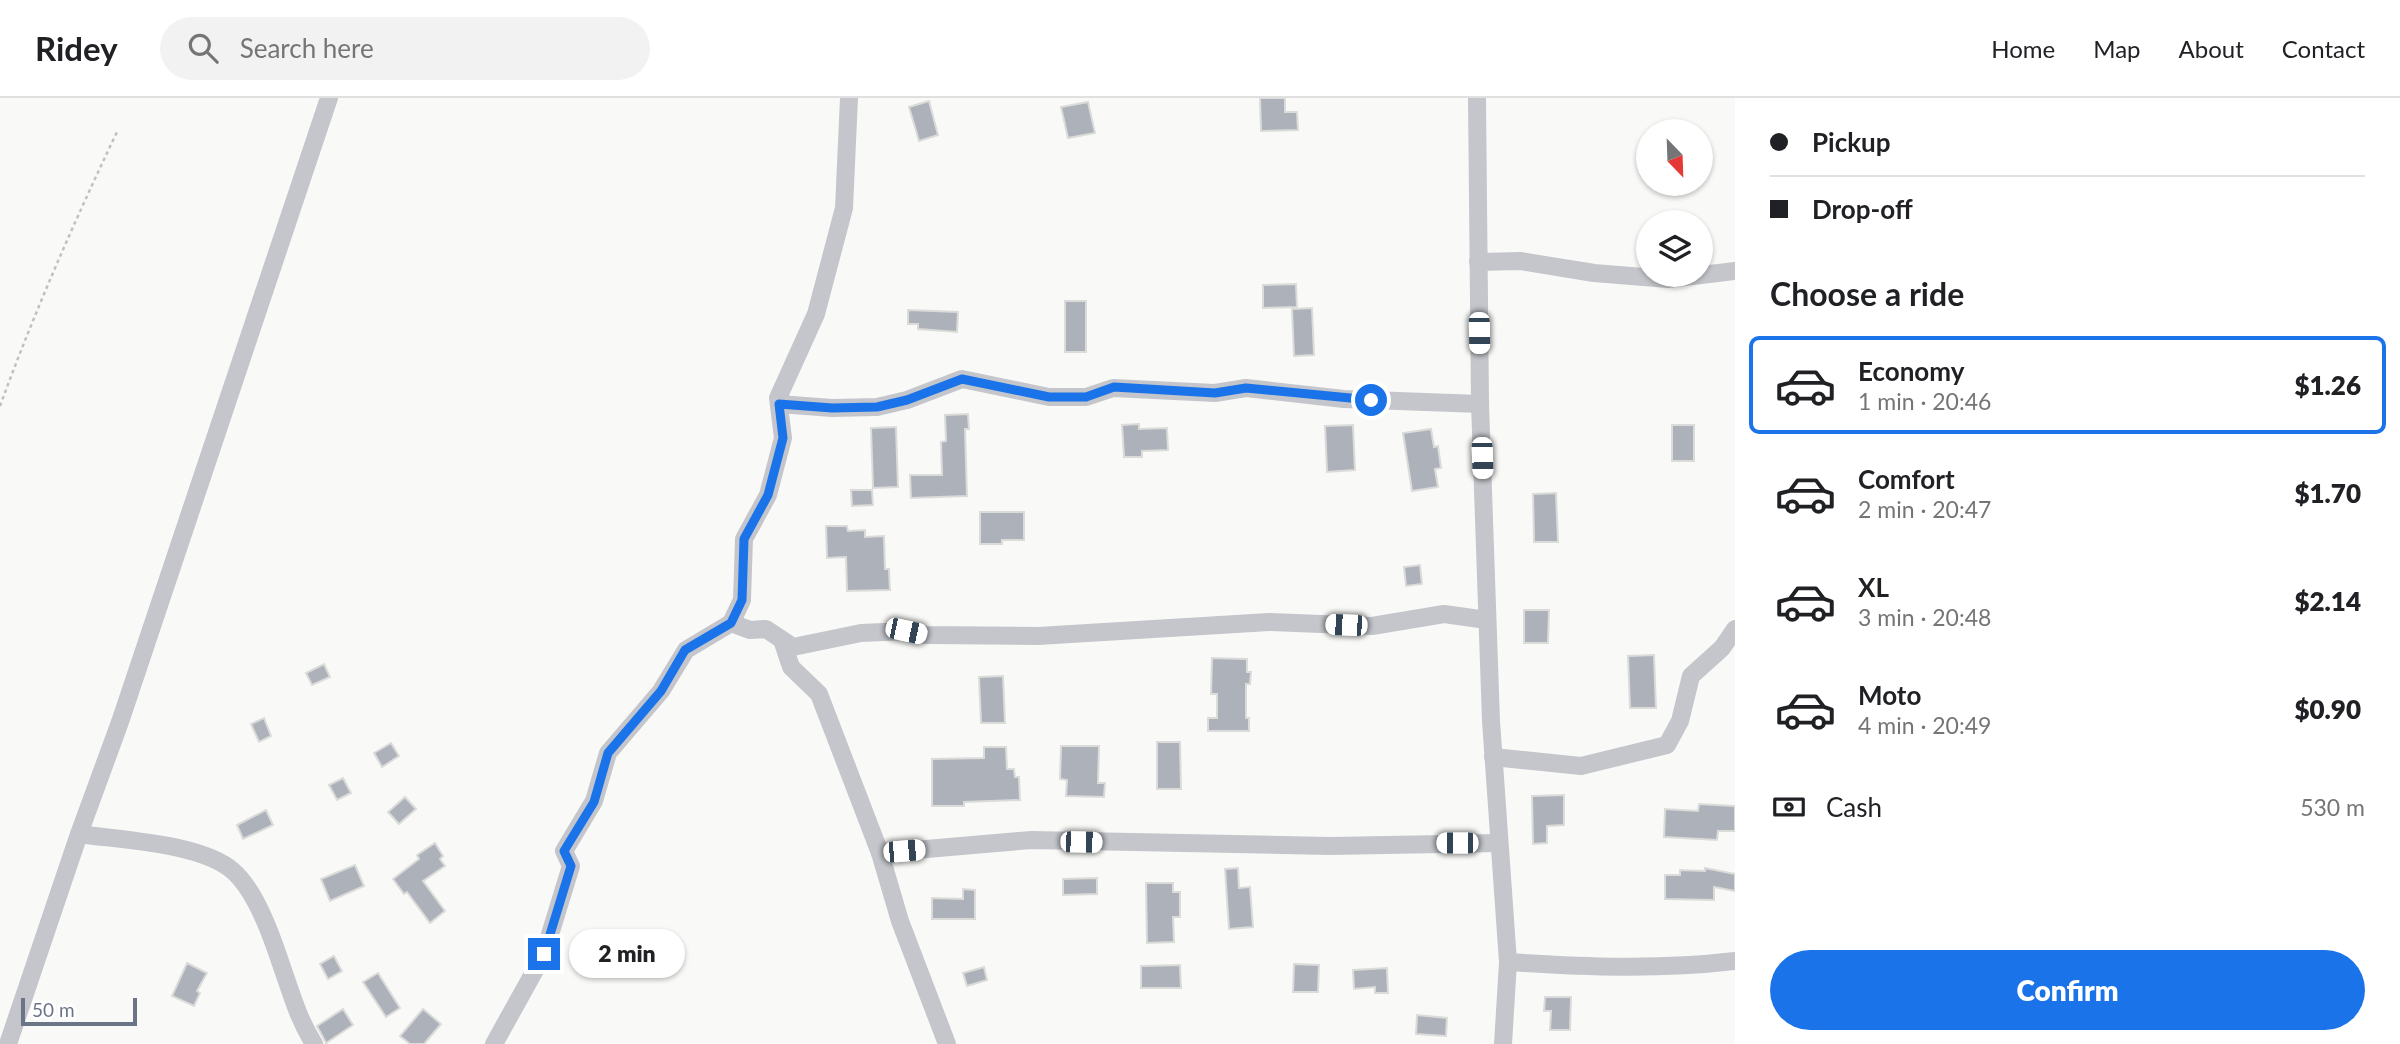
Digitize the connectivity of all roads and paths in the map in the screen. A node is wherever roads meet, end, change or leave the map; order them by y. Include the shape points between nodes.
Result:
1 (329, 98) edge
2 (849, 98) edge
3 (1477, 98) edge
4 (117, 132) dead end
5 (1478, 262) junction
6 (1735, 271) edge
7 (779, 404) junction
8 (1480, 404) junction
9 (0, 406) edge
10 (1487, 620) junction
11 (731, 623) junction
12 (1735, 629) edge
13 (782, 640) junction
14 (1493, 757) junction
15 (79, 834) junction
16 (1499, 843) junction
17 (880, 853) junction
18 (1735, 961) edge
19 (1508, 962) junction
20 (8, 1044) edge
21 (314, 1044) edge
22 (494, 1044) edge
23 (947, 1044) edge
24 (1503, 1044) edge

1 - 15 street
2 - 7 street via 844,208 816,314
3 - 5 street
4 - 9 path via 30,323
5 - 6 street via 1520,261 1668,279
5 - 8 street
7 - 8 street via 877,407 962,379 1049,397 1086,397 1114,387 1215,393 1246,388 1344,399
7 - 11 street via 783,438 768,495 744,539 742,600
8 - 10 street
10 - 13 street via 1444,614 1372,626 1269,622 1038,636 906,631 861,633 793,647
10 - 14 street
11 - 13 street via 766,629
11 - 22 street via 685,650 661,691 608,753 594,802 564,851 571,866 544,954
12 - 14 street via 1691,676 1680,721 1667,745 1581,766
13 - 17 street via 792,667 819,694
14 - 16 street
15 - 20 street
15 - 21 street via 195,852 232,870 258,909 293,1003
16 - 17 street via 1330,846 1031,840
16 - 19 street
17 - 23 street via 900,921
18 - 19 street via 1685,967
19 - 24 street

